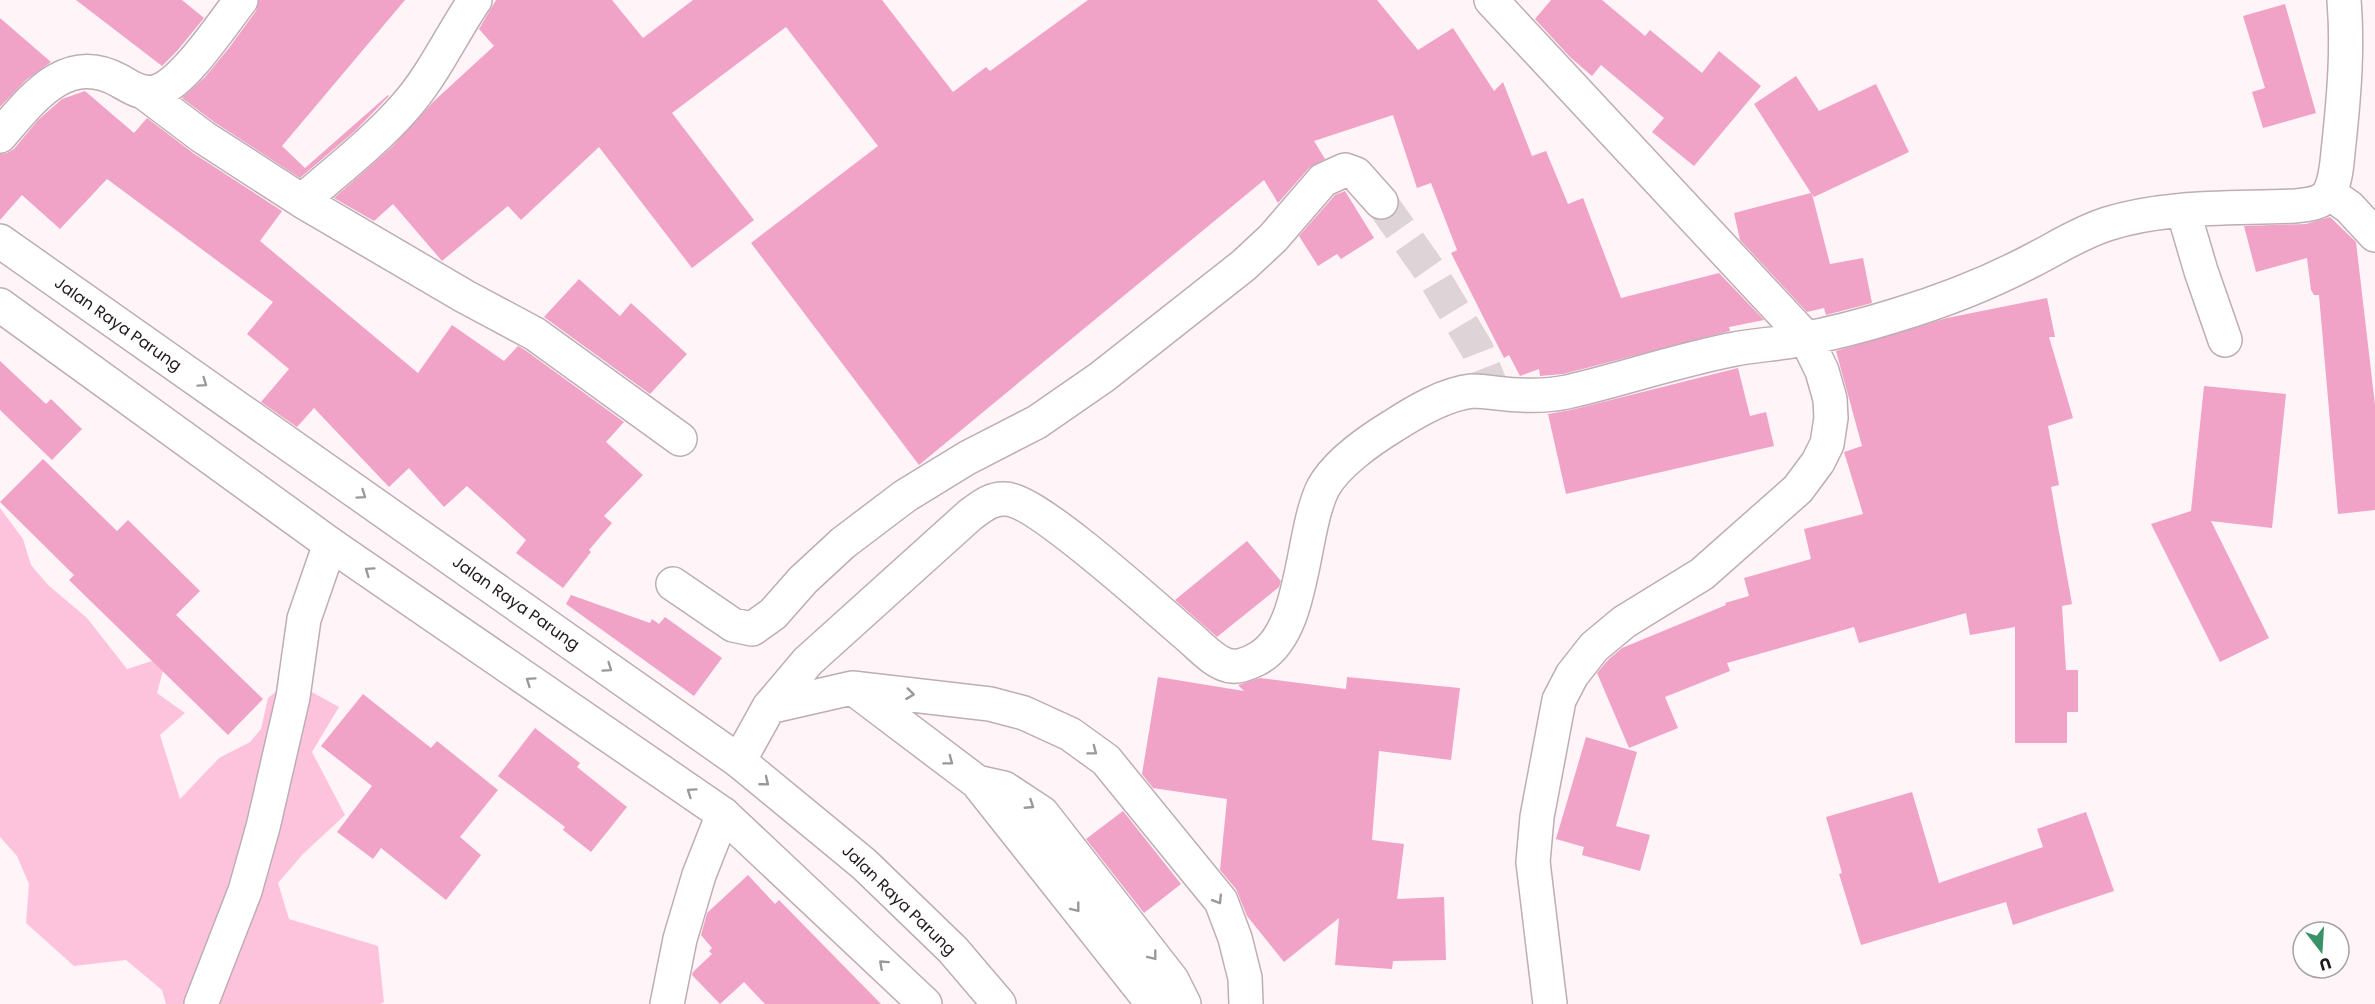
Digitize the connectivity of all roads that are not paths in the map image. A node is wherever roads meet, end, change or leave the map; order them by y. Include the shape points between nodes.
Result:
1 (241, 0) edge
2 (475, 0) edge
3 (1491, 0) edge
4 (2344, 0) edge
5 (146, 94) junction
6 (0, 136) edge
7 (2329, 193) junction
8 (302, 201) junction
9 (1381, 202) tunnel mouth
10 (2183, 210) junction
11 (2375, 235) edge
12 (0, 241) edge
13 (0, 305) edge
14 (1806, 338) junction
15 (2225, 340) dead end
16 (680, 439) dead end
17 (330, 543) junction
18 (673, 584) dead end
19 (852, 687) junction
20 (769, 707) junction
21 (739, 761) junction
22 (977, 783) junction
23 (723, 814) junction
24 (201, 1004) edge
25 (667, 1004) edge
26 (925, 1004) edge
27 (999, 1004) edge
28 (1153, 1004) edge
29 (1184, 1004) edge
30 (1246, 1004) edge
31 (1550, 1004) edge

1 - 5 main road via 175,80
2 - 8 main road via 405,107
3 - 14 main road
4 - 7 main road via 2346,65 2336,172
5 - 6 main road via 101,72 76,73 41,91
5 - 8 main road via 212,143
7 - 10 main road via 2311,204 2295,206
7 - 11 main road via 2349,207
8 - 16 main road via 536,334
9 - 18 main road via 1356,174 1345,170 1323,180 1244,265 1102,378 1037,422 967,458 896,502 843,543 773,614 752,629 733,625
10 - 14 main road via 2091,229 1958,294 1895,316
10 - 15 main road
12 -> 21 main road, Jalan Raya Parung
13 - 17 main road
14 - 20 main road via 1740,348 1562,393 1529,396 1477,391 1444,398 1393,426 1343,463 1323,489 1311,524 1294,605 1281,633 1268,652 1232,666 1204,650 1085,549 1026,506 1002,498 985,504 808,661
14 - 31 main road via 1830,399 1827,444 1818,462 1798,489 1702,574 1624,622 1594,647 1559,700 1537,817 1533,862
23 -> 17 main road
17 - 24 main road via 304,619 293,697 251,870
19 - 20 main road
19 -> 22 main road
19 -> 30 main road via 990,704 1024,713 1070,734 1106,760 1221,901 1245,978
20 - 21 main road
21 - 23 main road
21 -> 27 main road, Jalan Raya Parung via 864,864 953,950
22 -> 28 main road
22 -> 29 main road via 1004,788 1042,813 1172,981
23 - 25 main road via 680,939
26 -> 23 main road

